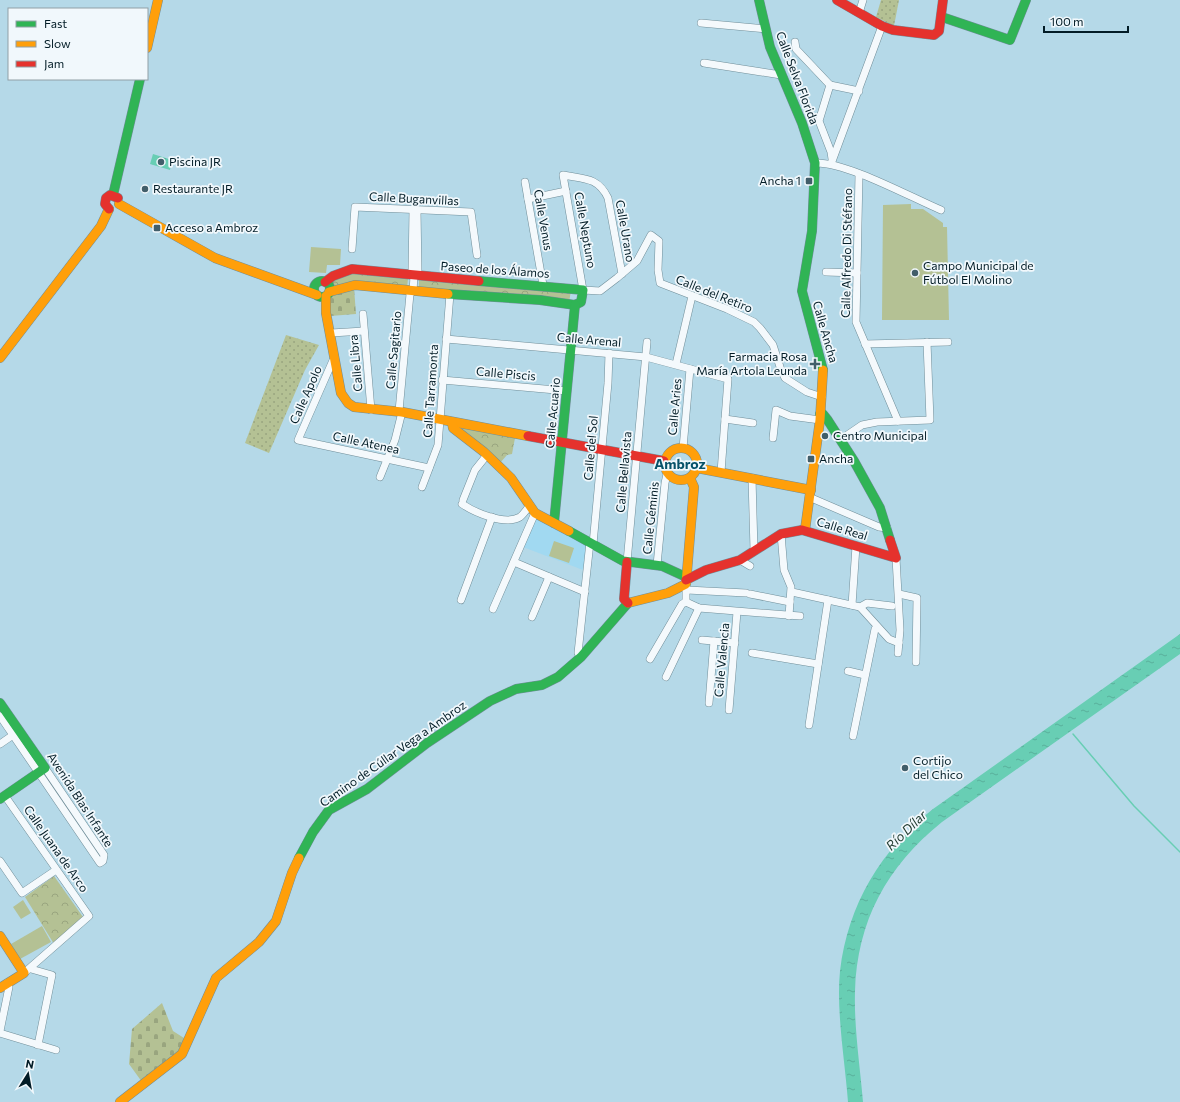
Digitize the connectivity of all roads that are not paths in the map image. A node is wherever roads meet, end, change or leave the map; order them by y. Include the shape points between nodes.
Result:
1 (158, 0) edge
2 (759, 0) edge
3 (837, 0) edge
4 (863, 0) edge
5 (942, 0) edge
6 (1026, 0) edge
7 (859, 13) junction
8 (942, 17) junction
9 (700, 22) dead end
10 (882, 26) junction
11 (766, 29) junction
12 (795, 42) dead end
13 (148, 44) edge
14 (704, 63) dead end
15 (781, 74) junction
16 (140, 80) edge
17 (830, 84) junction
18 (859, 91) junction
19 (833, 159) junction
20 (815, 163) junction
21 (859, 174) junction
22 (563, 175) joint
23 (525, 182) dead end
24 (566, 191) junction
25 (113, 195) junction
26 (528, 199) junction
27 (119, 204) junction
28 (110, 208) junction
29 (415, 210) junction
30 (941, 210) dead end
31 (651, 235) joint
32 (352, 249) dead end
33 (477, 255) dead end
34 (826, 272) dead end
35 (857, 273) junction
36 (622, 274) junction
37 (414, 276) junction
38 (326, 282) junction
39 (544, 285) junction
40 (578, 289) junction
41 (413, 291) junction
42 (319, 293) junction
43 (450, 294) junction
44 (692, 296) junction
45 (574, 305) junction
46 (363, 314) dead end
47 (364, 331) junction
48 (330, 334) junction
49 (446, 339) junction
50 (647, 342) dead end
51 (927, 342) junction
52 (948, 342) dead end
53 (865, 344) junction
54 (571, 350) junction
55 (609, 353) junction
56 (646, 356) junction
57 (0, 358) edge
58 (334, 358) junction
59 (676, 364) junction
60 (690, 369) junction
61 (442, 380) junction
62 (567, 391) junction
63 (822, 397) junction
64 (371, 410) junction
65 (401, 411) junction
66 (440, 419) junction
67 (725, 419) junction
68 (823, 419) junction
69 (898, 421) junction
70 (452, 422) junction
71 (754, 423) dead end
72 (773, 438) dead end
73 (298, 440) joint
74 (840, 440) junction
75 (562, 442) junction
76 (683, 448) junction
77 (602, 449) junction
78 (488, 456) junction
79 (637, 456) junction
80 (388, 459) junction
81 (664, 461) junction
82 (429, 468) junction
83 (697, 468) junction
84 (720, 472) junction
85 (667, 474) junction
86 (380, 477) dead end
87 (690, 478) junction
88 (752, 478) junction
89 (422, 487) dead end
90 (810, 494) junction
91 (533, 509) junction
92 (492, 517) junction
93 (554, 523) junction
94 (887, 528) junction
95 (805, 530) junction
96 (781, 534) junction
97 (592, 543) junction
98 (856, 546) junction
99 (754, 550) junction
100 (896, 558) junction
101 (740, 560) junction
102 (514, 562) junction
103 (628, 562) junction
104 (657, 565) junction
105 (750, 566) dead end
106 (549, 577) junction
107 (686, 583) junction
108 (585, 592) junction
109 (792, 592) junction
110 (899, 594) junction
111 (461, 600) dead end
112 (828, 600) junction
113 (686, 602) junction
114 (790, 602) junction
115 (628, 603) junction
116 (852, 605) junction
117 (892, 606) dead end
118 (860, 607) junction
119 (699, 608) junction
120 (493, 609) dead end
121 (737, 612) junction
122 (789, 616) junction
123 (800, 616) dead end
124 (532, 617) dead end
125 (877, 627) junction
126 (702, 640) dead end
127 (714, 641) junction
128 (735, 643) junction
129 (899, 643) junction
130 (752, 653) dead end
131 (898, 653) dead end
132 (581, 657) junction
133 (650, 659) dead end
134 (916, 662) dead end
135 (818, 664) junction
136 (848, 671) dead end
137 (865, 675) junction
138 (666, 677) dead end
139 (0, 703) edge
140 (709, 703) dead end
141 (729, 710) dead end
142 (0, 716) edge
143 (809, 725) dead end
144 (16, 733) junction
145 (853, 736) dead end
146 (0, 744) edge
147 (42, 770) junction
148 (2, 797) edge
149 (0, 861) edge
150 (56, 870) junction
151 (0, 936) edge
152 (28, 971) junction
153 (4, 986) edge
154 (0, 1032) edge
155 (38, 1045) junction
156 (56, 1050) dead end
157 (120, 1102) edge

1 - 13 street
2 - 11 street, Calle Selva Florida
3 - 7 street
4 - 7 street
5 - 8 street
6 - 8 street via 1010,40
7 - 10 street
8 - 10 street via 939,31 934,35 893,30
9 - 11 street
10 - 18 street
11 - 15 street, Calle Selva Florida
12 - 17 street via 796,49
14 - 15 street
15 - 20 street, Calle Selva Florida via 802,123
16 - 25 street
17 - 18 street
17 - 19 street via 819,121
18 - 19 street
19 - 20 street
19 - 21 street
20 - 63 street, Calle Ancha via 812,231 802,291 824,373
21 - 30 street
21 - 35 street, Calle Alfredo Di Stéfano
22 - 24 street, Calle Neptuno
22 - 36 street, Calle Urano via 596,182 603,187 608,198
23 - 26 street, Calle Venus
24 - 26 street
24 - 40 street, Calle Neptuno
25 - 27 street via 118,198
25 - 28 street via 108,196 105,201
26 - 39 street, Calle Venus
27 - 28 street via 113,209
27 - 42 street via 215,258
28 - 57 street via 101,226
29 - 32 street, Calle Buganvillas via 355,207
29 - 33 street, Calle Buganvillas via 471,212
29 - 37 street via 412,272
31 - 36 street, Paseo de los Álamos via 637,261
31 - 44 street, Calle del Retiro via 659,241 660,283
34 - 35 street
35 - 53 street, Calle Alfredo Di Stéfano via 856,322
36 - 40 street, Paseo de los Álamos via 600,290
37 - 38 street, Paseo de los Álamos via 352,269 333,276
37 - 39 street, Paseo de los Álamos
37 - 41 street
38 - 42 street via 329,286
38 - 42 street, Paseo de los Álamos via 317,283
39 - 40 street, Paseo de los Álamos
40 - 45 street, Calle Acuario
41 - 42 street via 355,285 334,292
41 - 43 street
41 - 65 street, Calle Sagitario via 410,294
42 - 48 street
43 - 45 street
43 - 49 street, Calle Tarramonta
44 - 59 street
44 - 63 street, Calle del Retiro via 754,322 773,345 785,378 807,392
45 - 54 street, Calle Acuario
46 - 47 street, Calle Libra
47 - 48 street
47 - 64 street, Calle Libra
48 - 58 street
49 - 54 street, Calle Arenal
49 - 61 street, Calle Tarramonta
50 - 56 street, Calle Bellavista
51 - 52 street
51 - 53 street
51 - 69 street via 930,420
53 - 69 street, Calle Alfredo Di Stéfano
54 - 55 street, Calle Arenal
54 - 62 street, Calle Acuario
55 - 56 street, Calle Arenal
55 - 77 street, Calle del Sol
56 - 59 street, Calle Arenal
56 - 79 street, Calle Bellavista
58 - 64 street via 344,398 354,407
58 - 73 street, Calle Apolo
59 - 60 street, Calle Arenal
60 - 67 street, Calle Arenal via 728,379
60 - 76 street, Calle Aries
61 - 62 street, Calle Piscis
61 - 66 street, Calle Tarramonta
62 - 75 street, Calle Acuario
63 - 68 street, Calle Ancha
64 - 65 street
65 - 66 street
65 - 80 street, Calle Sagitario
66 - 70 street
66 - 82 street, Calle Tarramonta via 438,445
67 - 71 street
67 - 84 street
68 - 72 street via 790,416 776,410
68 - 74 street
68 - 90 street, Calle Ancha
69 - 74 street via 862,425
70 - 75 street
70 - 78 street via 453,428
73 - 80 street, Calle Atenea
74 - 94 street via 880,508
75 - 77 street
75 - 93 street, Calle Acuario
76 - 81 street via 670,451
76 - 83 street via 694,454
77 - 79 street
77 - 97 street, Calle del Sol
78 - 91 street via 511,478
78 - 92 street via 474,473 463,502 476,512
79 - 81 street
79 - 103 street, Calle Bellavista
80 - 82 street, Calle Atenea
80 - 86 street, Calle Sagitario
81 - 85 street
82 - 89 street, Calle Tarramonta
83 - 84 street
83 - 87 street
84 - 88 street
85 - 87 street via 676,480
85 - 104 street, Calle Géminis
87 - 107 street via 694,487
88 - 90 street
88 - 99 street
90 - 94 street via 879,527
90 - 95 street, Calle Ancha
91 - 92 street via 519,517
91 - 93 street
91 - 102 street
92 - 111 street
93 - 97 street
94 - 100 street
95 - 96 street, Calle Real
95 - 98 street, Calle Real
96 - 99 street, Calle Real
96 - 109 street via 784,570
97 - 103 street
97 - 108 street, Calle del Sol
98 - 100 street, Calle Real
98 - 116 street
99 - 101 street, Calle Real
100 - 110 street
101 - 105 street
101 - 107 street, Calle Real via 706,570
102 - 106 street
102 - 120 street
103 - 104 street
103 - 115 street, Calle Bellavista via 624,599
104 - 107 street
106 - 108 street
106 - 124 street
107 - 113 street
107 - 114 street
107 - 115 street, Calle Real via 668,593
108 - 132 street, Calle del Sol via 578,653
109 - 112 street
109 - 114 street
110 - 129 street
110 - 134 street via 917,598
112 - 116 street
112 - 135 street
113 - 119 street
113 - 133 street via 682,604
114 - 122 street
115 - 132 street, Camino de Cúllar Vega a Ambroz
116 - 118 street
117 - 118 street via 867,603
118 - 125 street
119 - 121 street
119 - 138 street
121 - 122 street
121 - 128 street, Calle Valencia
122 - 123 street
125 - 129 street via 889,639
125 - 137 street
126 - 127 street
127 - 128 street
127 - 140 street
128 - 141 street, Calle Valencia
129 - 131 street
130 - 135 street
132 - 157 street, Camino de Cúllar Vega a Ambroz via 558,677 542,685 516,689 490,701 427,743 367,789 328,810 313,832 292,873 276,921 259,942 216,978 182,1054
135 - 143 street
136 - 137 street
137 - 145 street
139 - 144 street, Avenida Blas Infante
142 - 144 street, Avenida Blas Infante
144 - 146 street
144 - 147 street, Avenida Blas Infante
147 - 147 street, Avenida Blas Infante via 104,855 100,863
147 - 148 street
148 - 150 street, Calle Juana de Arco
149 - 150 street via 22,893
150 - 152 street, Calle Juana de Arco via 89,916
151 - 152 street
152 - 153 street
152 - 155 street via 52,975
153 - 154 street via 10,987
154 - 155 street
155 - 156 street

